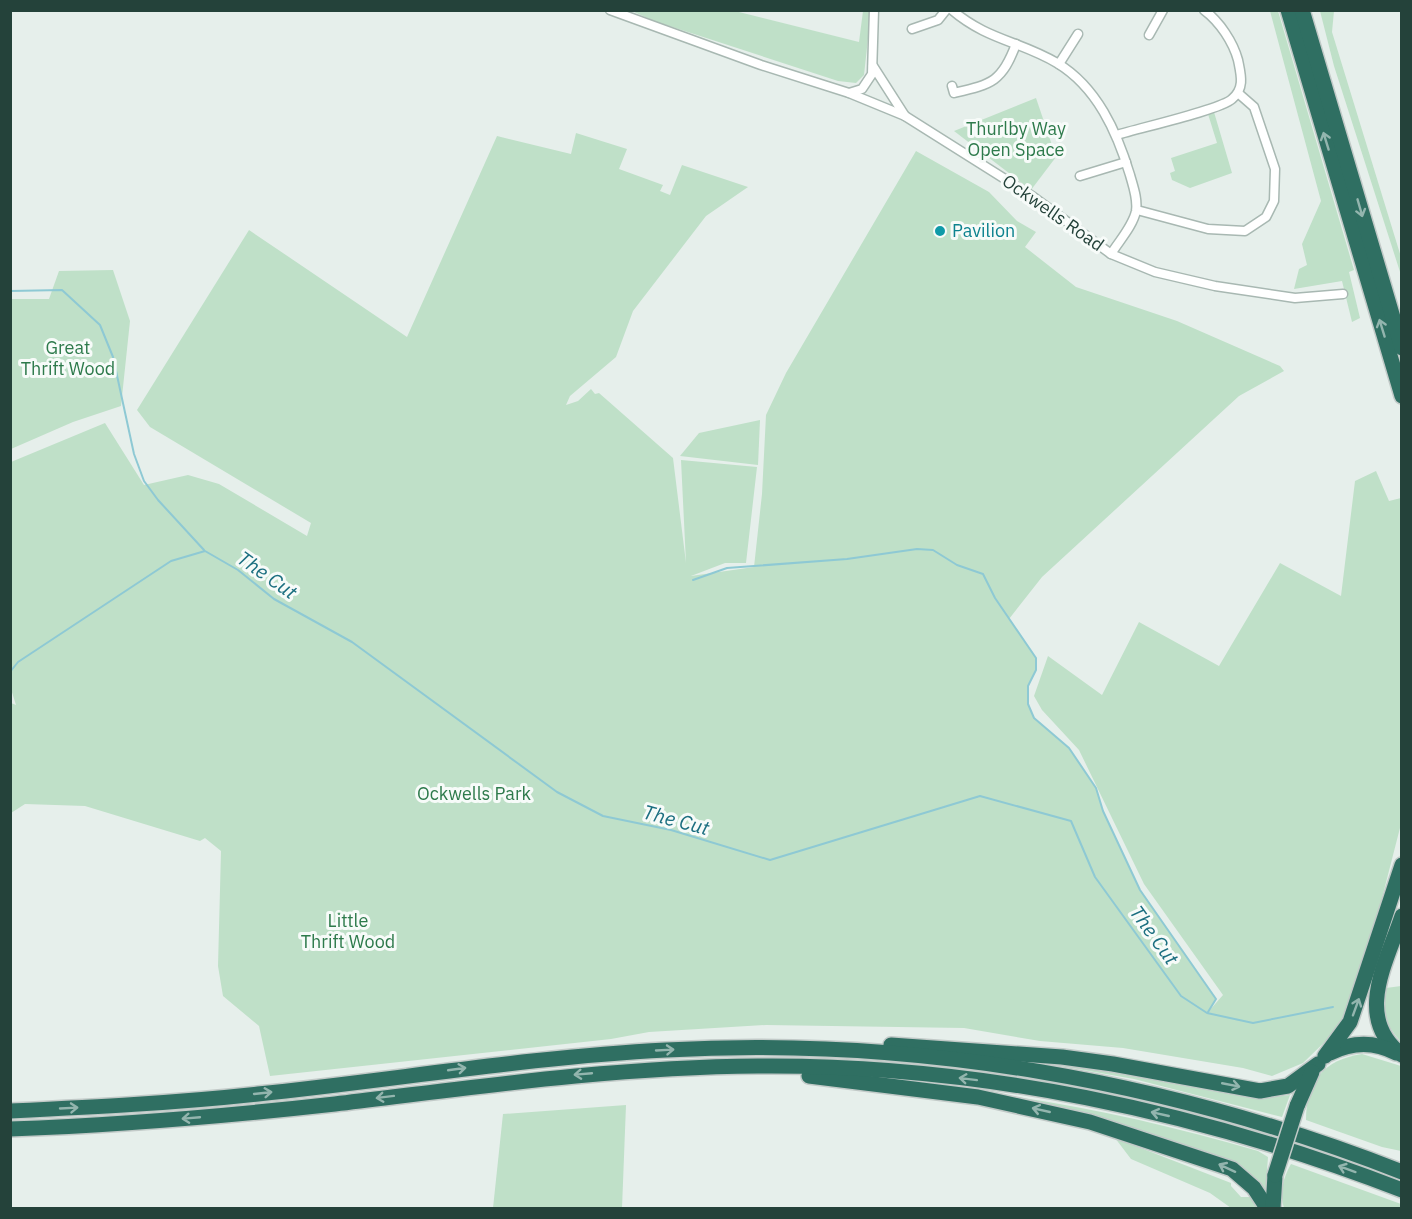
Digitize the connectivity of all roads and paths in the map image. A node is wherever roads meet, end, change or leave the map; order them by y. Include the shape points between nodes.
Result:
1 (610, 10) edge
2 (874, 10) edge
3 (946, 10) edge
4 (952, 10) edge
5 (1163, 10) edge
6 (1204, 10) edge
7 (1288, 10) edge
8 (1302, 10) edge
9 (1311, 10) edge
10 (912, 28) dead end
11 (1078, 34) dead end
12 (1149, 35) dead end
13 (1016, 44) junction
14 (1059, 64) junction
15 (872, 65) junction
16 (1318, 66) junction
17 (952, 86) dead end
18 (849, 93) junction
19 (1238, 93) junction
20 (905, 116) junction
21 (1117, 135) junction
22 (1126, 162) junction
23 (1080, 176) dead end
24 (1137, 210) junction
25 (1111, 254) junction
26 (1343, 294) dead end
27 (1401, 348) edge
28 (1401, 396) edge
29 (1401, 866) edge
30 (1401, 916) edge
31 (808, 1048) junction
32 (1401, 1055) edge
33 (1322, 1060) junction
34 (725, 1067) junction
35 (10, 1111) edge
36 (10, 1129) edge
37 (1401, 1172) edge
38 (1401, 1190) edge
39 (1267, 1209) edge
40 (1273, 1209) edge

1 - 18 street, Ockwells Road
2 - 15 street
3 - 10 street via 938,20
4 - 13 street via 971,27
5 - 12 street
6 - 19 street via 1219,24 1237,57 1243,81
28 -> 7 highway
8 - 16 highway
9 - 16 highway
11 - 14 street
13 - 14 street
13 - 17 street via 1004,73 994,82 954,93
14 - 21 street via 1078,78 1097,101
15 - 18 street via 872,74 862,89
15 - 20 street
16 -> 27 highway
18 - 20 street, Ockwells Road
19 - 21 street via 1231,101
19 - 24 street via 1254,107 1275,169 1274,201 1266,217 1245,231 1208,229
20 - 25 street, Ockwells Road via 1032,196
21 - 22 street
22 - 23 street
22 - 24 street
24 - 25 street
25 - 26 street, Ockwells Road via 1155,272 1215,286 1295,298
33 -> 29 highway via 1350,1022
30 - 32 highway via 1375,1009 1382,1033
31 -> 33 highway via 863,1044 1030,1054 1113,1064 1260,1091 1288,1086
35 -> 31 highway via 258,1094 606,1053
31 - 37 highway via 960,1061 1110,1085 1264,1124
32 - 33 highway via 1362,1044 1345,1047
33 - 40 highway, bridge via 1307,1080 1297,1106 1275,1175
34 -> 36 highway via 579,1075 257,1112
38 -> 34 highway via 1259,1140 1078,1096 875,1070
39 -> 34 highway via 1254,1188 1232,1169 1065,1115 942,1091

